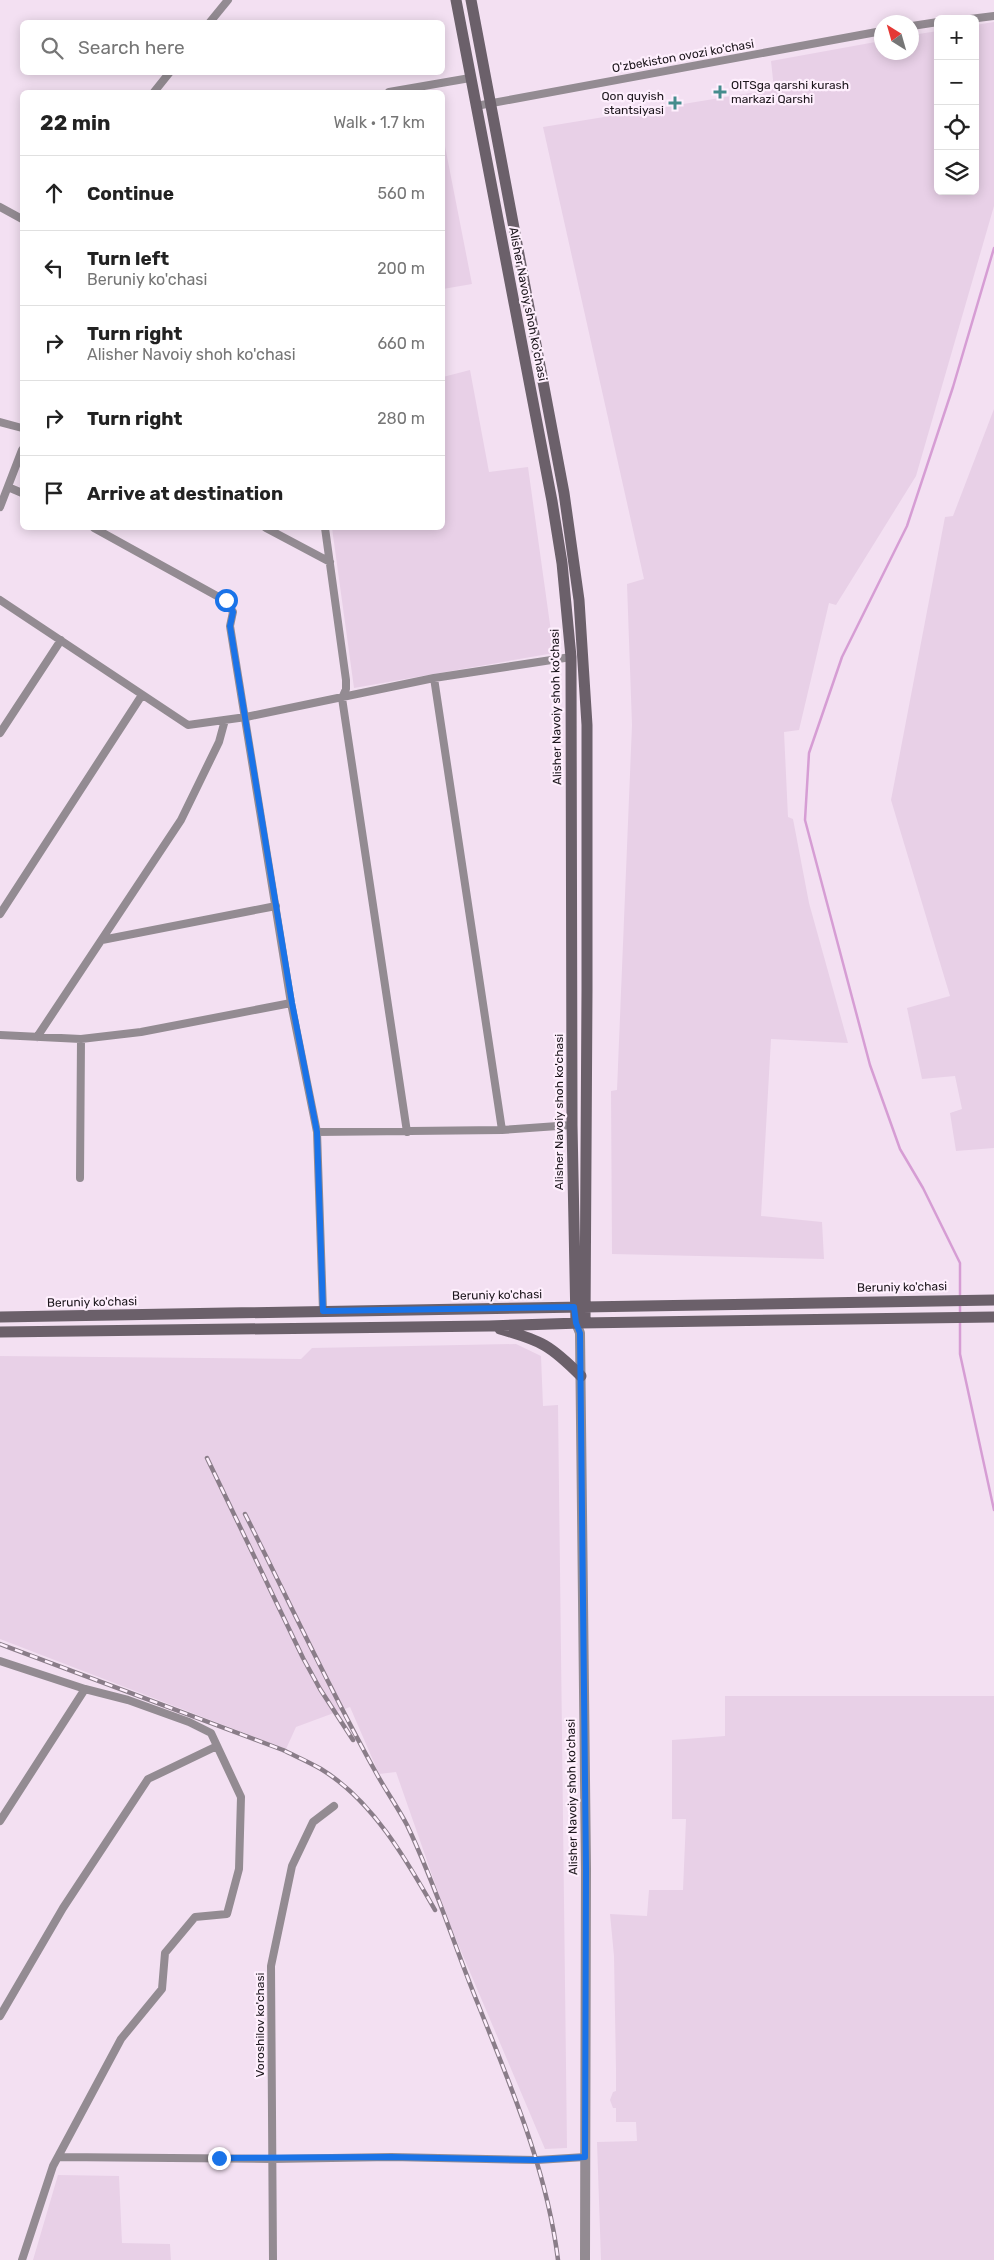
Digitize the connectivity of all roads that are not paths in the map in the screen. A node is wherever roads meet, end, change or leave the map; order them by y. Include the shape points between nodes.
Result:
1 (228, 0) edge
2 (456, 0) edge
3 (470, 0) edge
4 (994, 16) edge
5 (979, 18) edge
6 (212, 20) edge
7 (934, 23) edge
8 (919, 25) edge
9 (874, 33) edge
10 (168, 75) edge
11 (484, 76) junction
12 (470, 78) junction
13 (156, 90) edge
14 (401, 90) edge
15 (489, 103) junction
16 (476, 106) junction
17 (0, 207) edge
18 (20, 218) edge
19 (0, 422) edge
20 (20, 427) edge
21 (20, 455) edge
22 (8, 487) junction
23 (20, 492) edge
24 (0, 507) edge
25 (98, 530) edge
26 (270, 530) edge
27 (325, 530) edge
28 (330, 562) junction
29 (0, 600) edge
30 (61, 640) junction
31 (571, 657) junction
32 (434, 678) junction
33 (142, 695) junction
34 (342, 698) junction
35 (246, 717) junction
36 (225, 720) junction
37 (0, 733) edge
38 (276, 906) junction
39 (0, 914) edge
40 (102, 940) junction
41 (292, 1003) junction
42 (0, 1035) edge
43 (37, 1037) junction
44 (81, 1039) junction
45 (572, 1125) junction
46 (502, 1130) junction
47 (317, 1132) junction
48 (407, 1132) junction
49 (80, 1178) dead end
50 (991, 1300) edge
51 (580, 1307) junction
52 (323, 1311) junction
53 (992, 1316) edge
54 (0, 1317) edge
55 (489, 1326) junction
56 (580, 1326) junction
57 (0, 1332) edge
58 (581, 1376) junction
59 (0, 1661) edge
60 (85, 1689) junction
61 (217, 1746) junction
62 (334, 1806) dead end
63 (0, 1821) edge
64 (0, 2016) edge
65 (58, 2157) junction
66 (585, 2157) junction
67 (272, 2159) junction
68 (22, 2260) edge
69 (273, 2260) edge
70 (585, 2260) edge

1 - 6 street
2 - 12 main road, Alisher Navoiy shoh ko'chasi
3 - 11 main road, Alisher Navoiy shoh ko'chasi
4 - 5 street
7 - 8 street
9 - 15 street, O'zbekiston ovozi ko'chasi
10 - 13 street
11 - 12 street
11 - 15 main road, Alisher Navoiy shoh ko'chasi
12 - 14 street
12 - 16 main road, Alisher Navoiy shoh ko'chasi
15 - 16 street, O'zbekiston ovozi ko'chasi
15 - 51 main road, Alisher Navoiy shoh ko'chasi via 564,493 579,600 587,724
16 - 31 main road, Alisher Navoiy shoh ko'chasi via 552,501
17 - 18 street
19 - 20 street
21 - 22 street
22 - 23 street
22 - 24 street
25 - 35 street via 226,600 231,606 230,626
26 - 28 street
27 - 28 street
28 - 34 street via 346,680
29 - 30 street
30 - 33 street
30 - 37 street
31 - 32 street
31 - 45 main road, Alisher Navoiy shoh ko'chasi
32 - 34 street
32 - 46 street
33 - 36 street via 188,725
33 - 39 street
34 - 35 street
34 - 48 street
35 - 36 street
35 - 38 street
36 - 40 street via 219,742 181,820
38 - 40 street
38 - 41 street
40 - 43 street
41 - 44 street via 141,1032
41 - 47 street
42 - 43 street
43 - 44 street
44 - 49 street
45 - 46 street
45 - 51 main road, Alisher Navoiy shoh ko'chasi
46 - 48 street
47 - 48 street
47 - 52 street
50 - 51 main road, Beruniy ko'chasi
51 - 52 main road, Beruniy ko'chasi
51 - 56 main road, Alisher Navoiy shoh ko'chasi
52 - 54 main road, Beruniy ko'chasi
53 - 56 main road
55 - 56 main road
55 - 57 main road
55 - 58 main road via 547,1345
56 - 58 street, Alisher Navoiy shoh ko'chasi
58 - 66 street, Alisher Navoiy shoh ko'chasi
59 - 60 street
60 - 61 street via 128,1700 189,1722 211,1733
60 - 63 street
61 - 64 street via 148,1779 63,1908
61 - 65 street via 241,1797 239,1869 227,1914 195,1917 165,1953 162,1989 121,2039
62 - 67 street, Voroshilov ko'chasi via 313,1822 292,1866 271,1966
65 - 67 street
65 - 68 street
66 - 67 street via 536,2160
66 - 70 street, Alisher Navoiy shoh ko'chasi
67 - 69 street, Voroshilov ko'chasi

